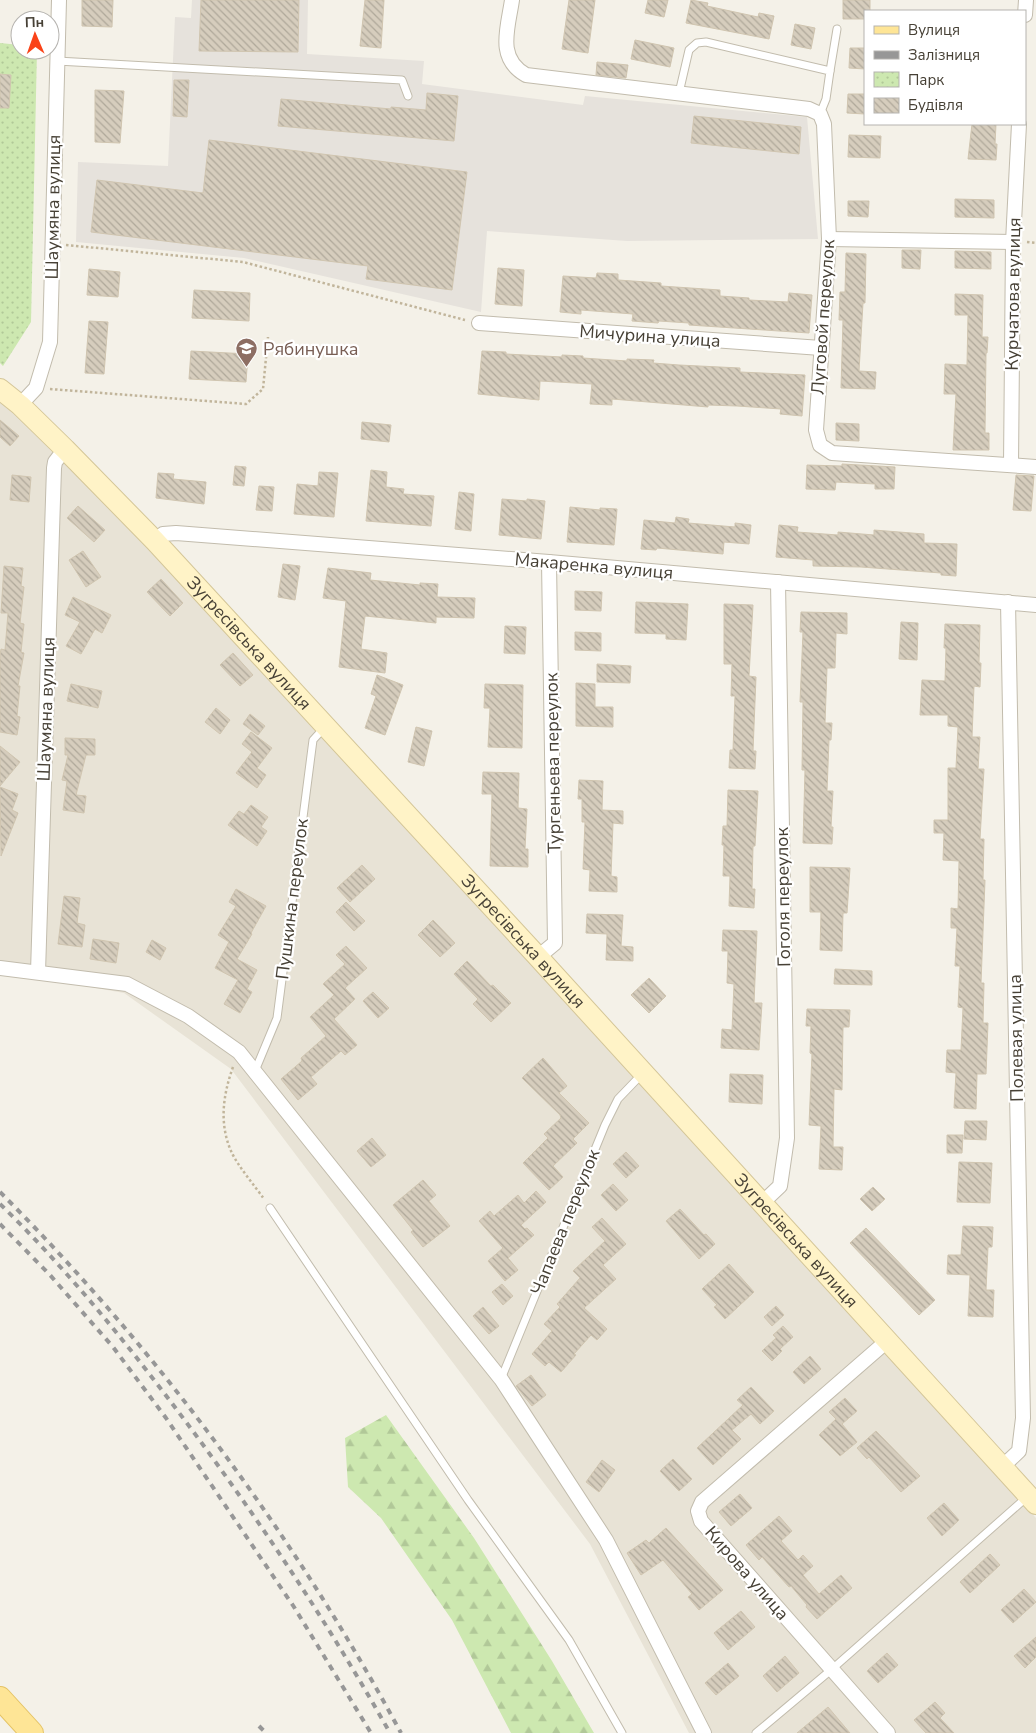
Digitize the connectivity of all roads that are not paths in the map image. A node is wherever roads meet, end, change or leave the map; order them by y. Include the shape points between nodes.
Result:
1 (59, 0) edge
2 (512, 0) edge
3 (837, 29) dead end
4 (57, 61) junction
5 (830, 71) junction
6 (679, 93) junction
7 (408, 96) dead end
8 (820, 114) junction
9 (1019, 125) edge
10 (828, 239) junction
11 (1013, 242) junction
12 (479, 323) road end
13 (821, 348) junction
14 (0, 389) edge
15 (20, 405) junction
16 (65, 449) junction
17 (1011, 465) junction
18 (1036, 467) edge
19 (155, 541) junction
20 (549, 562) junction
21 (778, 582) junction
22 (1008, 602) junction
23 (1036, 605) edge
24 (326, 727) junction
25 (538, 957) junction
26 (0, 968) edge
27 (38, 972) junction
28 (255, 1072) junction
29 (643, 1072) junction
30 (761, 1204) junction
31 (270, 1208) road end
32 (887, 1341) junction
33 (501, 1379) junction
34 (1002, 1467) junction
35 (1032, 1500) edge
36 (831, 1670) junction
37 (0, 1698) edge
38 (32, 1733) edge
39 (622, 1733) edge
40 (704, 1733) edge
41 (756, 1733) edge
42 (888, 1733) edge

1 - 4 street, Шаумяна вулиця
2 - 6 street via 505,44 517,70 526,74
3 - 5 lane
4 - 7 lane via 402,80
4 - 15 street, Шаумяна вулиця via 50,342 36,388
5 - 6 lane via 706,42 697,43 689,50
5 - 8 lane
6 - 8 street via 809,109
8 - 10 street, Луговой переулок via 824,124
9 - 11 street, Курчатова вулиця
10 - 11 street
10 - 13 street, Луговой переулок
11 - 17 street, Курчатова вулиця
12 - 13 street, Мичурина улица
13 - 17 street, Луговой переулок via 816,430 820,445 826,450 832,453
14 - 15 street, Зугресівська вулиця
15 - 16 street, Зугресівська вулиця
16 - 19 street, Зугресівська вулиця
16 - 27 street, Шаумяна вулиця via 54,468
17 - 18 street, Луговой переулок
19 - 20 street, Макаренка вулиця via 163,534 176,533
19 - 24 street, Зугресівська вулиця
20 - 21 street, Макаренка вулиця
20 - 25 street, Тургеньева переулок via 555,942
21 - 22 street, Макаренка вулиця
21 - 30 street, Гоголя переулок via 787,1138 780,1186
22 - 23 street, Макаренка вулиця
22 - 34 street, Полевая улица via 1022,1418 1019,1451
24 - 25 street, Зугресівська вулиця
24 - 28 lane, Пушкина переулок via 313,740 277,1018
25 - 29 street, Зугресівська вулиця
26 - 27 street
27 - 28 street via 127,984 188,1016 239,1052
28 - 33 street
29 - 30 street, Зугресівська вулиця
29 - 33 lane, Чапаева переулок via 618,1099 604,1125
30 - 32 street, Зугресівська вулиця
31 - 39 lane via 468,1500 569,1640
32 - 34 street, Зугресівська вулиця
32 - 36 street, Кирова улица via 702,1502 698,1511 701,1521
33 - 40 street via 606,1540
34 - 35 street, Зугресівська вулиця
35 - 36 lane
36 - 41 lane
36 - 42 street, Кирова улица
37 - 38 main road

